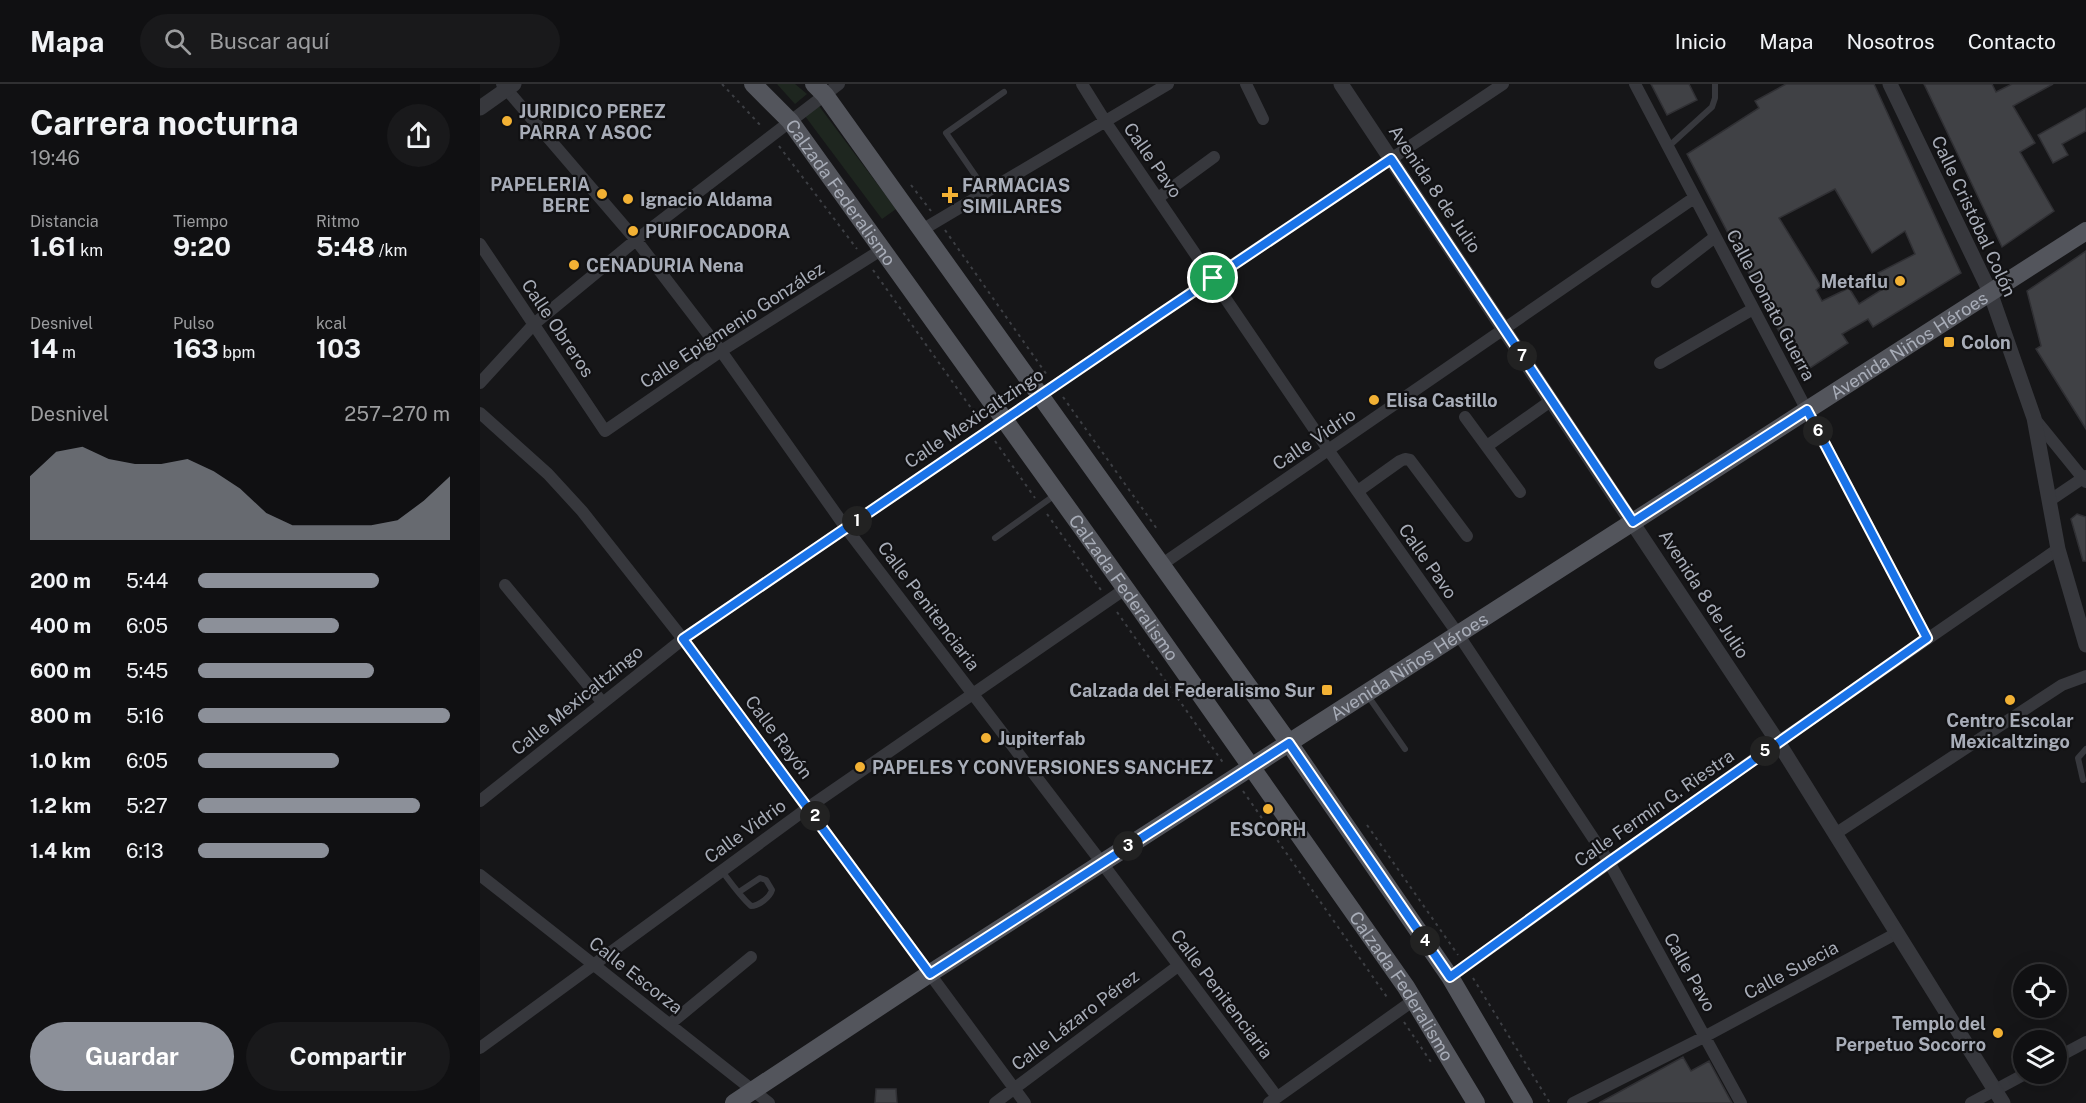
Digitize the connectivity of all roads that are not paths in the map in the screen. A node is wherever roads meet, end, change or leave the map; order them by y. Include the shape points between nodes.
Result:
1 (753, 84) edge
2 (1082, 84) edge
3 (1168, 84) edge
4 (1246, 84) edge
5 (1341, 84) edge
6 (1503, 84) edge
7 (1635, 84) edge
8 (1715, 84) edge
9 (1890, 84) edge
10 (508, 86) edge
11 (822, 86) edge
12 (1004, 92) dead end
13 (480, 108) edge
14 (1263, 119) dead end
15 (1105, 121) junction
16 (790, 122) junction
17 (1668, 147) junction
18 (1214, 157) dead end
19 (1391, 159) junction
20 (986, 191) junction
21 (1158, 198) junction
22 (1694, 198) junction
23 (922, 230) junction
24 (2086, 231) edge
25 (1715, 237) junction
26 (636, 240) junction
27 (480, 244) edge
28 (873, 255) junction
29 (1213, 278) junction
30 (1657, 282) dead end
31 (1990, 292) junction
32 (1753, 309) junction
33 (534, 324) junction
34 (1504, 330) junction
35 (721, 351) junction
36 (1660, 363) dead end
37 (480, 383) edge
38 (1040, 395) junction
39 (1551, 400) junction
40 (1807, 410) junction
41 (480, 413) edge
42 (1465, 417) dead end
43 (2034, 418) junction
44 (1004, 421) junction
45 (605, 431) joint
46 (1487, 446) junction
47 (1329, 450) junction
48 (2085, 479) edge
49 (1358, 491) junction
50 (1520, 492) dead end
51 (1057, 494) junction
52 (2049, 501) junction
53 (1633, 522) junction
54 (846, 528) junction
55 (1467, 536) dead end
56 (995, 538) dead end
57 (2058, 549) junction
58 (1161, 565) junction
59 (505, 585) dead end
60 (1125, 589) junction
61 (1458, 634) junction
62 (1927, 638) junction
63 (683, 639) junction
64 (2086, 645) edge
65 (2086, 676) edge
66 (1366, 693) junction
67 (973, 694) junction
68 (603, 703) junction
69 (1778, 742) junction
70 (1289, 743) junction
71 (1405, 749) dead end
72 (2086, 749) edge
73 (1251, 767) junction
74 (2083, 780) dead end
75 (480, 801) edge
76 (808, 807) junction
77 (1835, 834) junction
78 (1609, 862) junction
79 (1102, 863) junction
80 (722, 871) junction
81 (480, 875) edge
82 (739, 892) junction
83 (1897, 933) junction
84 (751, 957) dead end
85 (593, 964) junction
86 (1178, 966) junction
87 (930, 974) junction
88 (1450, 977) junction
89 (1414, 1000) junction
90 (670, 1024) junction
91 (1704, 1037) junction
92 (2086, 1042) edge
93 (480, 1048) edge
94 (2067, 1052) edge
95 (2013, 1084) edge
96 (1014, 1088) junction
97 (753, 1090) junction
98 (1999, 1096) edge
99 (1273, 1100) edge
100 (734, 1103) edge
101 (770, 1103) edge
102 (995, 1103) edge
103 (1025, 1103) edge
104 (1476, 1103) edge
105 (1524, 1103) edge
106 (1573, 1103) edge
107 (1741, 1103) edge
108 (1971, 1103) edge

1 - 16 main road, Calzada Federalismo
2 - 15 street, Calle Pavo
3 - 15 street
4 - 14 street
5 - 19 street, Avenida 8 de Julio
6 - 19 street, Calle Mexicaltzingo
7 - 17 street, Calle Donato Guerra
8 - 17 lane via 1712,107
9 - 31 street, Calle Cristóbal Colón
10 - 13 street
10 - 26 street, Calle Penitenciaria
11 - 16 street
11 - 23 main road
12 - 20 lane via 946,133
15 - 20 street
15 - 21 street, Calle Pavo
16 - 26 street
16 - 28 main road, Calzada Federalismo
17 - 22 street, Calle Donato Guerra
18 - 21 street
19 - 29 street, Calle Mexicaltzingo
19 - 34 street, Avenida 8 de Julio
20 - 23 street
21 - 29 street, Calle Pavo
22 - 25 street, Calle Donato Guerra
22 - 34 street, Calle Vidrio
23 - 38 main road
24 - 31 main road, Avenida Niños Héroes
25 - 30 street
25 - 32 street, Calle Donato Guerra
26 - 33 street
26 - 35 street, Calle Penitenciaria
27 - 33 street, Calle Obreros
28 - 35 street, Calle Epigmenio González
28 - 44 main road, Calzada Federalismo
29 - 38 street, Calle Mexicaltzingo
29 - 47 street, Calle Pavo
31 - 40 main road, Avenida Niños Héroes
31 - 43 street, Calle Cristóbal Colón
32 - 36 street
32 - 40 street, Calle Donato Guerra
33 - 37 street
33 - 45 street, Calle Obreros
34 - 39 street, Avenida 8 de Julio
34 - 47 street, Calle Vidrio
35 - 45 street, Calle Epigmenio González
35 - 54 street, Calle Penitenciaria
38 - 44 street, Calle Mexicaltzingo
38 - 58 main road
39 - 46 street
39 - 53 street, Avenida 8 de Julio
40 - 53 main road, Avenida Niños Héroes
40 - 62 street, Calle Donato Guerra
41 - 63 street, Calle Rayón via 548,474 582,511
42 - 46 street
43 - 48 street
43 - 52 street, Calle Cristóbal Colón
44 - 51 main road, Calzada Federalismo
44 - 54 street, Calle Mexicaltzingo
46 - 50 street
47 - 49 street, Calle Pavo
47 - 58 street, Calle Vidrio
48 - 52 street
49 - 55 street via 1400,461 1410,460
49 - 61 street, Calle Pavo
51 - 56 lane
51 - 60 main road, Calzada Federalismo
52 - 57 street, Calle Cristóbal Colón
53 - 61 main road, Avenida Niños Héroes
53 - 69 street, Avenida 8 de Julio
54 - 63 street, Calle Mexicaltzingo
54 - 67 street, Calle Penitenciaria
57 - 62 street, Calle Fermín G. Riestra
57 - 64 street, Calle Cristóbal Colón
58 - 70 main road
59 - 68 street
60 - 67 street, Calle Vidrio
60 - 73 main road, Calzada Federalismo
61 - 66 main road, Avenida Niños Héroes
61 - 78 street, Calle Pavo
62 - 69 street, Calle Fermín G. Riestra
63 - 68 street, Calle Mexicaltzingo
63 - 76 street, Calle Rayón
65 - 77 street via 2062,686
66 - 70 main road, Avenida Niños Héroes
66 - 71 lane
67 - 76 street, Calle Vidrio
67 - 79 street, Calle Penitenciaria
68 - 75 street, Calle Mexicaltzingo
69 - 77 street, Avenida 8 de Julio
69 - 78 street, Calle Fermín G. Riestra
70 - 73 main road, Avenida Niños Héroes
70 - 88 main road
72 - 74 lane via 2078,758
73 - 79 main road, Avenida Niños Héroes
73 - 89 main road, Calzada Federalismo
76 - 80 street, Calle Vidrio
76 - 87 street, Calle Rayón
77 - 83 street, Avenida 8 de Julio
78 - 88 street, Calle Fermín G. Riestra
78 - 91 street, Calle Pavo
79 - 86 street, Calle Penitenciaria
79 - 87 main road, Avenida Niños Héroes
80 - 82 lane
80 - 85 street, Calle Vidrio
81 - 85 street, Calle Escorza
82 - 82 lane via 754,906 772,890 760,878
83 - 91 street, Calle Suecia
83 - 98 street, Avenida 8 de Julio
84 - 90 street
85 - 90 street, Calle Escorza
85 - 93 street, Calle Vidrio
86 - 96 street, Calle Lázaro Pérez
86 - 99 street, Calle Penitenciaria
87 - 96 street, Calle Rayón
87 - 97 main road, Avenida Niños Héroes
88 - 105 main road
89 - 99 street
89 - 104 main road, Calzada Federalismo
90 - 97 street, Calle Escorza
91 - 106 street, Calle Suecia
91 - 107 street, Calle Pavo
92 - 94 street
95 - 98 street
96 - 102 street, Calle Lázaro Pérez
96 - 103 street, Calle Rayón
97 - 100 main road, Avenida Niños Héroes
97 - 101 street, Calle Escorza
98 - 108 street

